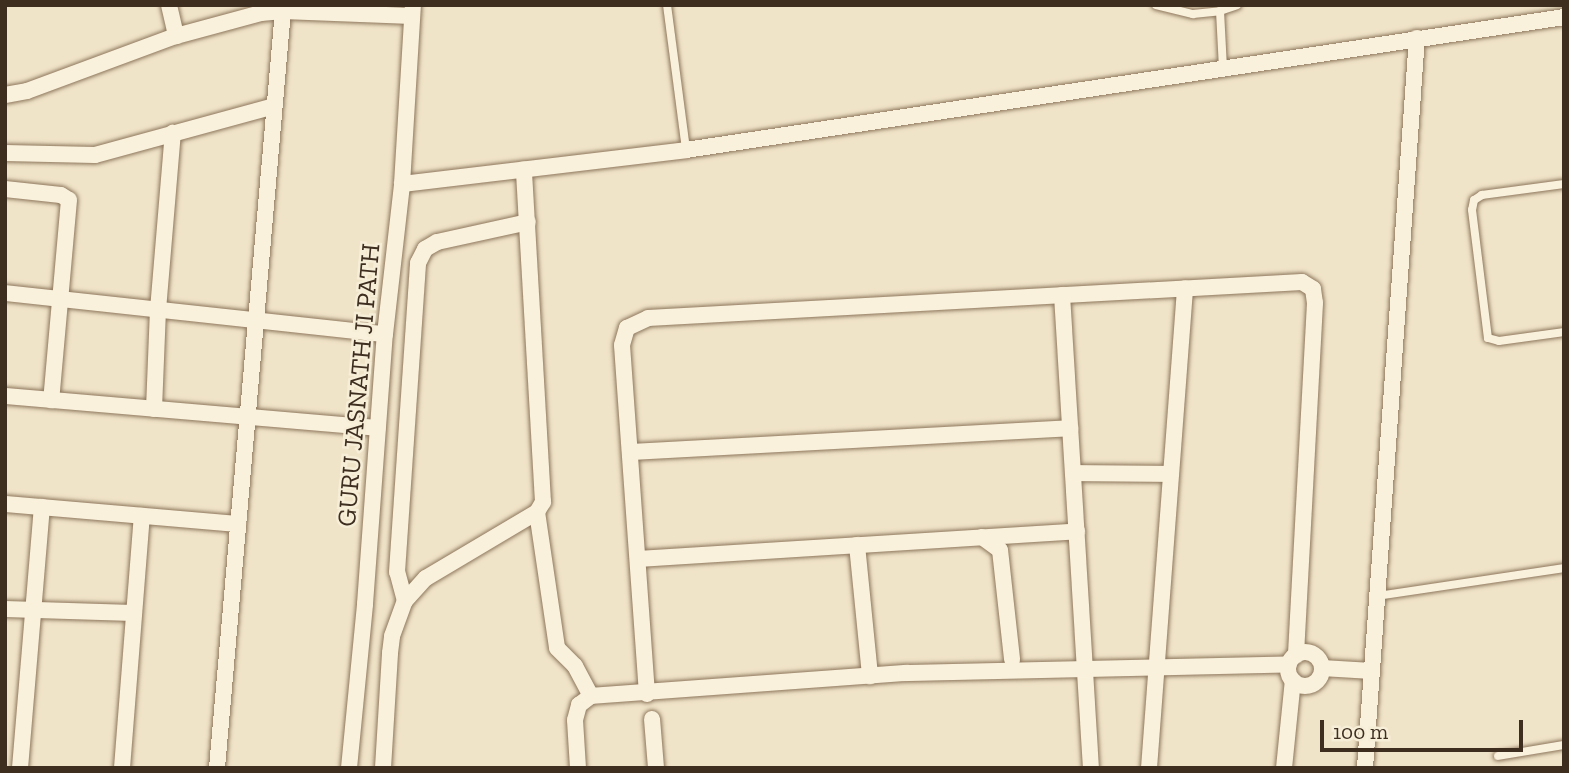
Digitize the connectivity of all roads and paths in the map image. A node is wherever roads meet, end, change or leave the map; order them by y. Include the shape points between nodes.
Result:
1 (169, 5) edge
2 (667, 5) edge
3 (1156, 5) edge
4 (1237, 5) edge
5 (283, 10) junction
6 (412, 11) edge
7 (1220, 11) junction
8 (1564, 17) edge
9 (176, 36) junction
10 (1417, 38) junction
11 (1223, 68) junction
12 (5, 95) edge
13 (274, 106) junction
14 (173, 133) junction
15 (686, 150) junction
16 (5, 153) edge
17 (524, 170) junction
18 (402, 184) junction
19 (1564, 184) edge
20 (5, 189) edge
21 (528, 222) junction
22 (1185, 288) junction
23 (5, 293) edge
24 (1062, 295) junction
25 (59, 300) junction
26 (158, 310) junction
27 (255, 320) junction
28 (1564, 332) edge
29 (385, 334) junction
30 (5, 396) edge
31 (51, 400) junction
32 (154, 409) junction
33 (246, 417) junction
34 (378, 428) junction
35 (1070, 428) junction
36 (630, 452) junction
37 (1073, 473) junction
38 (1171, 474) junction
39 (5, 504) edge
40 (42, 507) junction
41 (537, 512) junction
42 (142, 516) junction
43 (238, 524) junction
44 (1077, 531) junction
45 (982, 537) junction
46 (857, 545) junction
47 (638, 559) junction
48 (1564, 568) edge
49 (1377, 596) junction
50 (405, 601) junction
51 (5, 609) edge
52 (33, 612) junction
53 (133, 613) junction
54 (1012, 659) dead end
55 (1156, 667) junction
56 (1292, 667) junction
57 (1085, 668) junction
58 (1322, 668) junction
59 (1372, 671) junction
60 (870, 676) junction
61 (647, 694) junction
62 (591, 696) junction
63 (652, 719) dead end
64 (1564, 745) edge
65 (1498, 756) dead end
66 (20, 768) edge
67 (122, 768) edge
68 (217, 768) edge
69 (349, 768) edge
70 (383, 768) edge
71 (578, 768) edge
72 (656, 768) edge
73 (1090, 768) edge
74 (1149, 768) edge
75 (1284, 768) edge
76 (1365, 768) edge

1 - 9 street
2 - 15 lane
3 - 7 lane via 1193,14
4 - 7 lane
5 - 6 street
5 - 9 street
5 - 13 street
6 - 18 street, GURU JASNATH JI PATH
7 - 11 lane
8 - 10 street
9 - 12 street
10 - 11 street
10 - 49 street
11 - 15 street
13 - 14 street
13 - 27 street
14 - 16 street via 95,155
14 - 26 street
15 - 17 street
17 - 18 street
17 - 21 street
18 - 29 street, GURU JASNATH JI PATH
19 - 28 lane via 1482,195 1474,200 1472,210 1488,338 1499,341
20 - 25 street via 61,195 69,201
21 - 41 street via 544,489
21 - 50 street via 437,242 425,249 418,263 397,572
22 - 24 street
22 - 38 street
22 - 56 street via 1302,282 1313,289
23 - 25 street
24 - 35 street
24 - 36 street via 648,318 627,328 622,345
25 - 26 street
25 - 31 street
26 - 27 street
26 - 32 street
27 - 29 street
27 - 33 street
29 - 34 street, GURU JASNATH JI PATH
30 - 31 street
31 - 32 street
32 - 33 street
33 - 34 street
33 - 43 street
34 - 69 street, GURU JASNATH JI PATH
35 - 36 street
35 - 37 street
36 - 47 street
37 - 38 street
37 - 44 street
38 - 55 street
39 - 40 street
40 - 42 street
40 - 52 street
41 - 50 street via 426,578
41 - 62 street via 557,648 575,666
42 - 43 street
42 - 53 street
43 - 68 street
44 - 45 street
44 - 57 street
45 - 46 street
45 - 54 street via 1000,550
46 - 47 street
46 - 60 street
47 - 61 street
48 - 49 lane
49 - 59 street
50 - 70 street via 392,636
51 - 52 street
52 - 53 street
52 - 66 street
53 - 67 street
55 - 56 street
55 - 57 street
55 - 74 street
56 - 58 street via 1312,654
56 - 58 street via 1301,685 1312,684
56 - 75 street
57 - 60 street
57 - 73 street
58 - 59 street
59 - 76 street
60 - 61 street
61 - 62 street
62 - 71 street via 579,705 575,720
63 - 72 street
64 - 65 lane

